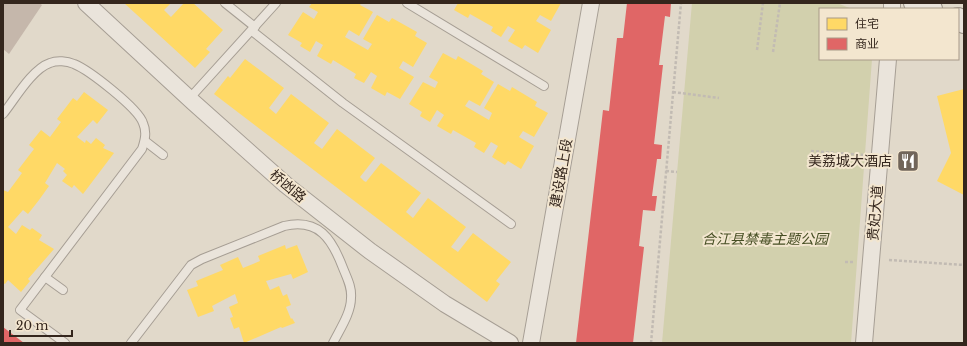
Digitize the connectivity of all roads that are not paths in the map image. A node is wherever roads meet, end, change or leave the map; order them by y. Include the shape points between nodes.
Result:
1 (86, 3) edge
2 (225, 3) edge
3 (276, 3) edge
4 (407, 3) edge
5 (591, 3) edge
6 (915, 3) edge
7 (928, 8) edge
8 (253, 29) junction
9 (888, 60) edge
10 (544, 86) dead end
11 (189, 99) junction
12 (3, 114) edge
13 (145, 141) junction
14 (163, 156) dead end
15 (511, 224) dead end
16 (45, 277) junction
17 (63, 290) dead end
18 (65, 343) edge
19 (131, 343) edge
20 (333, 343) edge
21 (510, 343) edge
22 (531, 343) edge
23 (864, 343) edge

1 - 11 street, 桥凼路
2 - 8 lane
3 - 8 lane
4 - 10 lane
5 - 22 street, 建设路上段
6 - 7 main road
8 - 11 lane
8 - 15 lane via 343,103
9 - 23 street, 贵妃大道
11 - 21 street, 桥凼路 via 286,185 370,251 445,304
12 - 13 lane via 38,70 50,63 66,62 80,67 134,108 144,123
13 - 14 lane
13 - 16 lane via 137,157
16 - 17 lane
16 - 18 lane via 20,310
19 - 20 lane via 191,265 293,224 313,227 326,236 336,250 350,287 352,299 349,311

